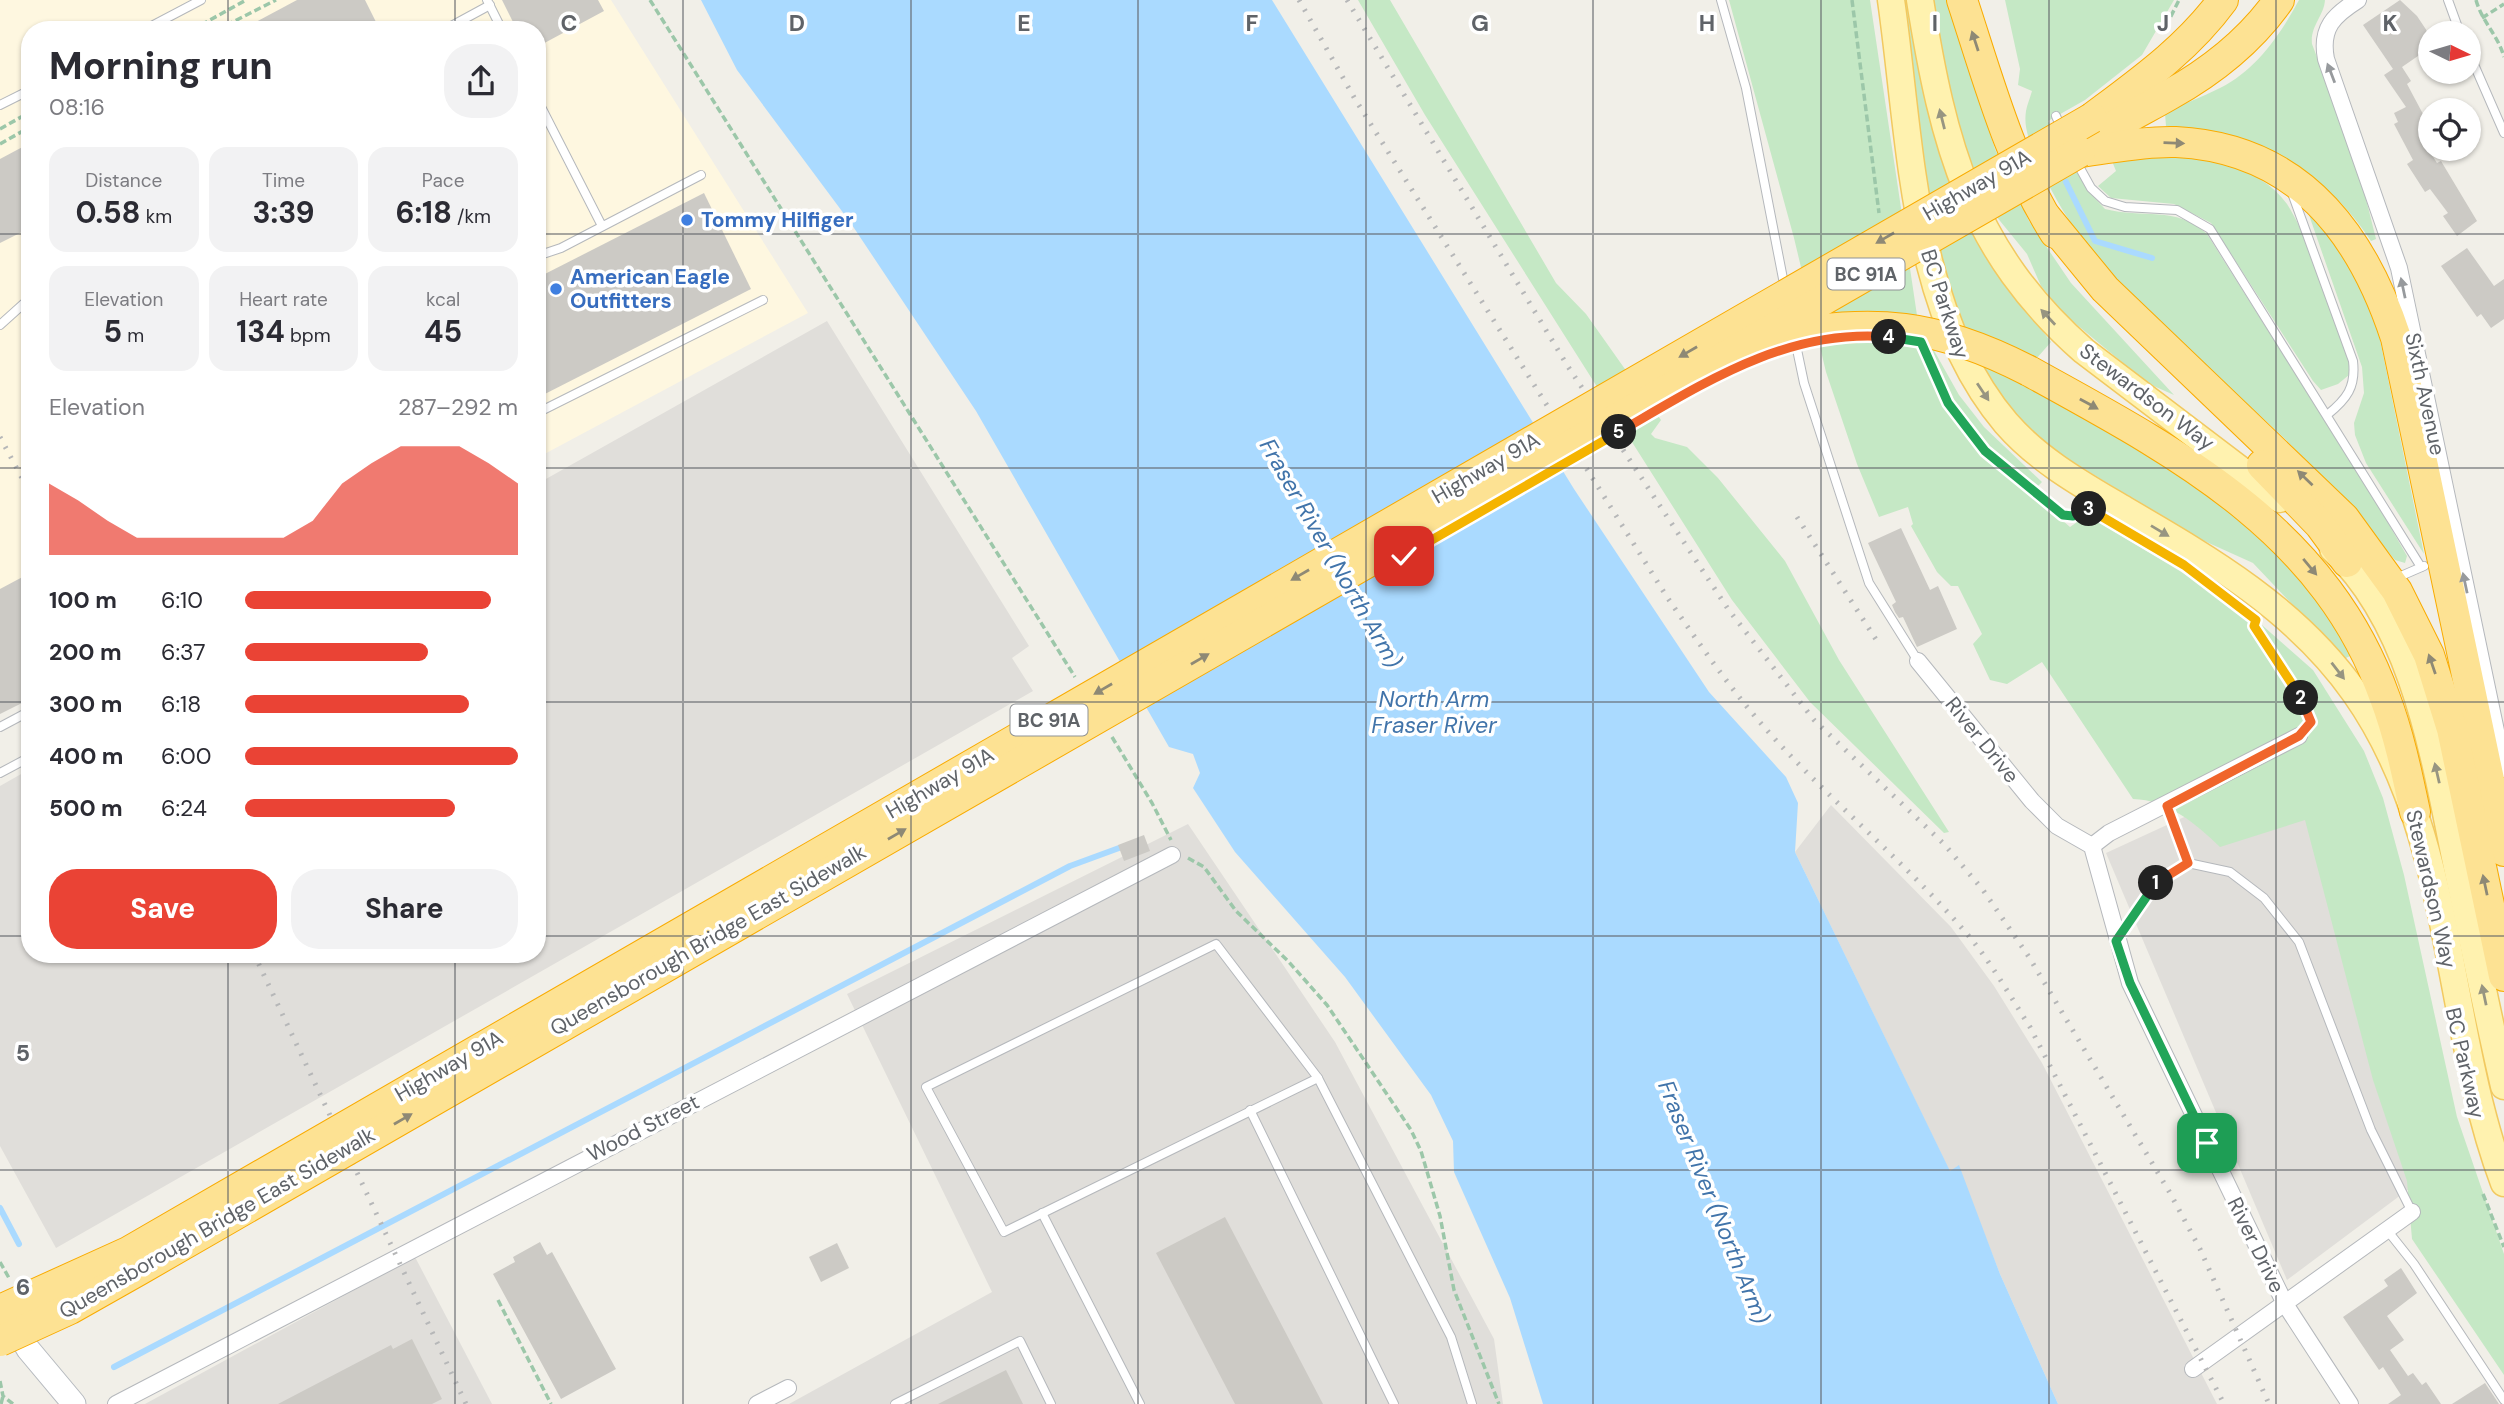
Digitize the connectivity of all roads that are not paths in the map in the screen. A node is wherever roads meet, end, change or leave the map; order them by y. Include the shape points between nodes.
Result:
1 (201, 0) edge
2 (1721, 0) edge
3 (1891, 0) edge
4 (1920, 0) edge
5 (1962, 0) edge
6 (2223, 0) edge
7 (2254, 0) edge
8 (2279, 0) edge
9 (2358, 0) edge
10 (2448, 0) edge
11 (489, 3) edge
12 (161, 21) edge
13 (459, 21) edge
14 (498, 21) edge
15 (2456, 21) edge
16 (2482, 83) edge
17 (21, 94) edge
18 (0, 105) edge
19 (546, 116) edge
20 (2056, 117) dead end
21 (2504, 133) edge
22 (2089, 138) junction
23 (2012, 146) junction
24 (701, 176) dead end
25 (2286, 177) junction
26 (2046, 217) junction
27 (603, 226) junction
28 (546, 253) edge
29 (763, 300) dead end
30 (21, 306) edge
31 (0, 325) edge
32 (1752, 341) junction
33 (546, 408) edge
34 (2327, 415) junction
35 (2347, 562) junction
36 (2432, 562) junction
37 (2390, 581) junction
38 (1918, 661) joint
39 (21, 716) edge
40 (0, 727) edge
41 (2299, 736) road end
42 (21, 762) edge
43 (2504, 769) edge
44 (0, 773) edge
45 (2167, 806) junction
46 (2415, 812) junction
47 (2092, 846) junction
48 (2504, 851) edge
49 (1172, 855) road end
50 (2188, 863) junction
51 (2116, 941) junction
52 (2504, 976) edge
53 (1318, 1078) junction
54 (2504, 1086) edge
55 (1250, 1110) junction
56 (2492, 1183) edge
57 (2412, 1212) joint
58 (1042, 1213) junction
59 (2386, 1230) junction
60 (0, 1300) edge
61 (2285, 1304) junction
62 (0, 1310) edge
63 (0, 1341) edge
64 (2193, 1369) dead end
65 (788, 1388) dead end
66 (2504, 1400) edge
67 (74, 1404) edge
68 (116, 1404) edge
69 (757, 1404) edge
70 (895, 1404) edge
71 (1051, 1404) edge
72 (1140, 1404) edge
73 (1394, 1404) edge
74 (1472, 1404) edge
75 (2350, 1404) edge

1 - 12 lane
2 - 38 lane via 1746,88 1804,383 1869,583
3 -> 46 main road, Stewardson Way via 1929,257 1955,345 1984,395 2018,434 2068,476 2246,585 2319,647 2378,730
35 -> 4 main road, Stewardson Way via 2257,480 2084,351 2021,285 1981,223 1950,150
23 -> 5 highway
6 - 22 highway via 2204,26
7 - 22 highway via 2234,26 2193,61
8 - 22 highway via 2266,19 2223,59 2173,93
43 -> 9 street, Sixth Avenue via 2399,268 2326,59 2327,27 2338,12
10 - 15 lane
11 - 13 lane
11 - 14 lane
16 - 21 lane
17 - 18 lane
19 - 27 lane
20 - 22 lane
22 - 23 lane via 2029,153
22 -> 25 highway via 2198,144 2249,158
22 - 32 highway, Highway 91A / BC 91A, bridge
22 - 34 lane via 2087,182 2105,201 2177,210 2210,229
22 -> 62 highway, Highway 91A / BC 91A, bridge via 128,1252
23 - 26 highway
24 - 27 lane
25 - 34 lane via 2353,361 2349,394
25 - 36 highway via 2328,211 2353,240 2386,306 2396,338
26 - 35 highway via 2096,297 2296,499
37 -> 26 highway via 2311,483 2105,289
27 - 28 lane
29 - 33 lane
30 - 31 lane
32 -> 46 highway, bridge via 1835,327 1893,326 1970,343 2029,371 2205,474 2306,562 2344,614 2381,687
63 -> 32 highway, Highway 91A / BC 91A, bridge via 139,1270
34 - 36 lane
54 -> 35 main road, Stewardson Way via 2427,730 2381,613
36 - 37 lane
36 - 48 highway
52 -> 37 highway via 2452,729 2429,655
38 - 47 street, River Drive via 2032,801 2057,826
39 - 40 lane
41 - 45 street
42 - 44 lane
45 - 47 street
45 - 50 lane
46 - 56 main road, Stewardson Way
47 - 51 street, River Drive
49 - 68 street, Wood Street
50 - 51 lane via 2156,883
50 - 57 lane via 2230,872 2264,898 2299,942 2371,1130
51 - 61 street, River Drive via 2130,983
53 - 55 lane
53 - 58 lane via 1216,944 926,1087 1004,1232
53 - 74 lane via 1451,1337
55 - 58 lane
55 - 73 lane
57 - 59 street
58 - 72 lane
59 - 61 street
59 - 66 lane via 2414,1264
60 - 67 main road via 28,1349
61 - 64 street
61 - 75 street, River Drive
65 - 69 street
70 - 71 lane via 1020,1341

